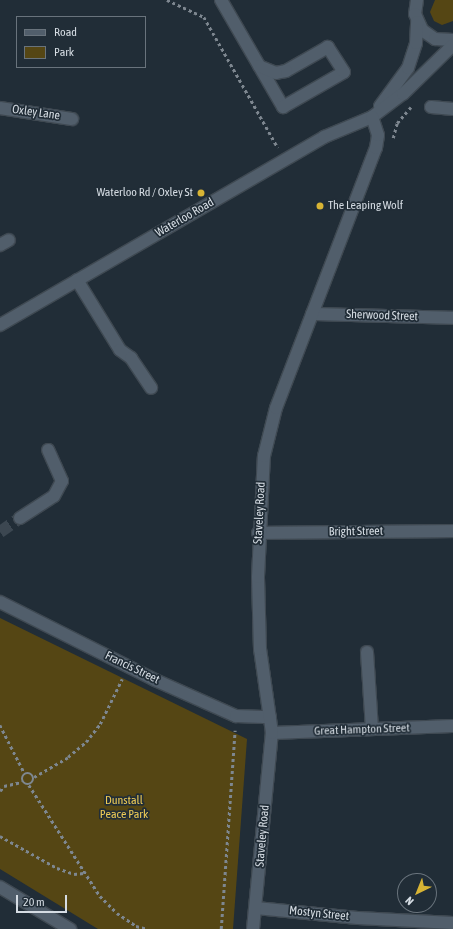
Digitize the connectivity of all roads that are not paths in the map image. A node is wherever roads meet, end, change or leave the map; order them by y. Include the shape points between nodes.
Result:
1 (221, 0) edge
2 (415, 2) edge
3 (418, 22) junction
4 (453, 40) edge
5 (453, 45) edge
6 (260, 66) junction
7 (431, 107) dead end
8 (0, 108) edge
9 (453, 108) edge
10 (372, 117) junction
11 (72, 119) dead end
12 (77, 280) junction
13 (312, 314) junction
14 (453, 318) edge
15 (0, 325) edge
16 (151, 388) dead end
17 (48, 450) dead end
18 (20, 518) tunnel mouth
19 (453, 531) edge
20 (258, 533) junction
21 (0, 602) edge
22 (367, 652) dead end
23 (270, 717) junction
24 (453, 726) edge
25 (372, 729) junction
26 (272, 733) junction
27 (0, 887) edge
28 (256, 908) junction
29 (453, 923) edge
30 (70, 929) edge
31 (253, 929) edge

1 - 6 street
2 - 3 street
3 - 4 street via 428,35 435,39
3 - 10 street via 416,43 408,68
5 - 10 street, Waterloo Road via 403,94
6 - 6 street via 276,73 286,71 328,47 344,72 283,107
7 - 9 street
8 - 11 street, Oxley Lane
10 - 12 street, Waterloo Road via 324,137
10 - 13 street, Staveley Road via 378,135 376,148
12 - 15 street, Waterloo Road
12 - 16 street via 120,350 132,358
13 - 14 street, Sherwood Street
13 - 20 street, Staveley Road via 266,439
17 - 18 street via 62,481 54,496
19 - 20 street, Bright Street
20 - 23 street, Staveley Road via 260,649
21 - 23 street, Francis Street via 236,716
22 - 25 street
23 - 26 street, Staveley Road
24 - 25 street, Great Hampton Street
25 - 26 street, Great Hampton Street
26 - 28 street, Staveley Road
27 - 30 street
28 - 29 street, Mostyn Street via 358,918
28 - 31 street, Staveley Road

